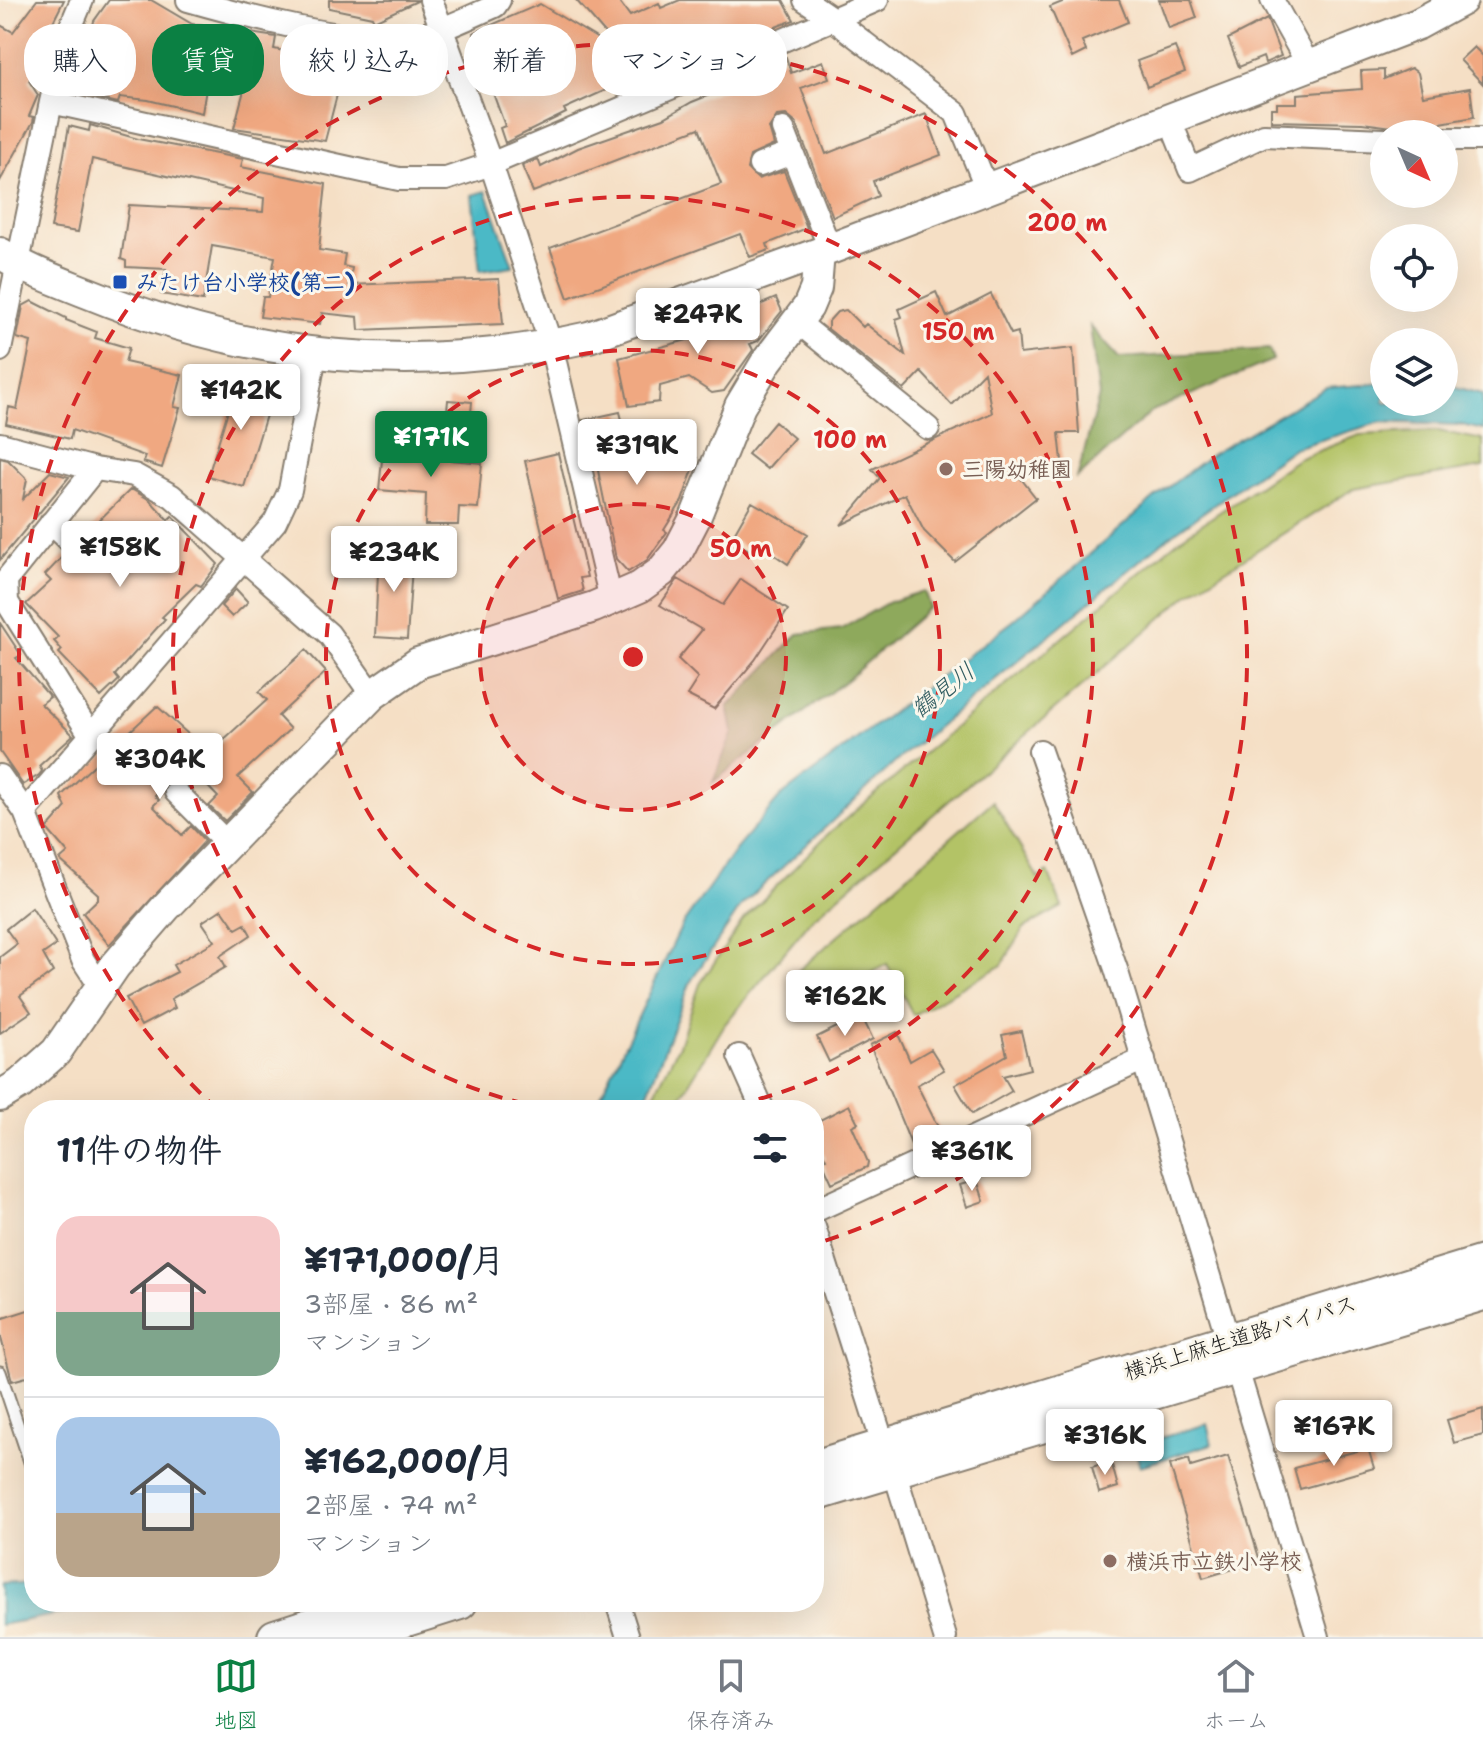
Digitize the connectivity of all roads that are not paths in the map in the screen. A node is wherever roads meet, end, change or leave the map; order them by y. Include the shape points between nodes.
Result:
1 (82, 0) edge
2 (188, 0) edge
3 (431, 0) edge
4 (499, 0) edge
5 (805, 0) edge
6 (877, 0) edge
7 (1272, 0) edge
8 (1462, 0) edge
9 (833, 19) junction
10 (292, 24) edge
11 (440, 24) edge
12 (448, 26) edge
13 (448, 46) edge
14 (1309, 66) junction
15 (51, 102) junction
16 (1170, 120) junction
17 (783, 129) dead end
18 (1370, 139) edge
19 (1458, 139) edge
20 (1483, 139) edge
21 (792, 153) junction
22 (491, 164) junction
23 (760, 165) dead end
24 (987, 189) junction
25 (824, 251) junction
26 (9, 258) edge
27 (799, 323) junction
28 (551, 345) junction
29 (0, 350) edge
30 (315, 355) junction
31 (928, 428) dead end
32 (0, 444) edge
33 (95, 469) junction
34 (51, 523) junction
35 (86, 556) dead end
36 (246, 560) junction
37 (611, 600) junction
38 (372, 695) junction
39 (91, 736) junction
40 (1040, 751) dead end
41 (0, 776) edge
42 (176, 792) dead end
43 (25, 812) junction
44 (227, 843) junction
45 (100, 986) junction
46 (739, 1056) dead end
47 (1144, 1059) junction
48 (0, 1096) edge
49 (759, 1100) edge
50 (824, 1206) edge
51 (824, 1258) edge
52 (1483, 1263) edge
53 (1483, 1293) edge
54 (1233, 1354) junction
55 (0, 1372) edge
56 (24, 1444) edge
57 (889, 1458) junction
58 (824, 1467) edge
59 (824, 1489) edge
60 (352, 1612) edge
61 (428, 1612) edge
62 (620, 1612) edge
63 (275, 1637) edge
64 (349, 1637) edge
65 (628, 1637) edge
66 (945, 1637) edge
67 (1318, 1637) edge

1 - 15 street via 66,38
2 - 10 street
3 - 11 street
4 - 12 street
5 - 9 street
6 - 9 street
7 - 14 street
8 - 14 street via 1418,24
9 - 22 street
9 - 24 street via 956,113
13 - 22 street
14 - 16 street
15 - 22 street via 399,179 446,179
15 - 26 street
16 - 18 street via 1190,170 1264,135
16 - 24 street
17 - 21 street
19 - 20 street
21 - 23 street
21 - 25 street
22 - 28 street
24 - 25 street
25 - 27 street via 816,288
25 - 28 street via 589,337
26 - 29 street
26 - 30 street via 125,308 226,338
27 - 31 street
27 - 37 street via 767,361 740,406 678,551 661,572
28 - 30 street via 436,359
28 - 37 street
30 - 36 street via 290,490 275,522
32 - 33 street
33 - 34 street
33 - 36 street via 134,475 172,496
34 - 35 street
34 - 39 street via 6,580 7,602
36 - 38 street via 329,634
36 - 39 street
37 - 38 street via 418,663
38 - 44 street
39 - 43 street
40 - 47 street
41 - 43 street
42 - 44 street
43 - 45 street via 83,960
44 - 45 street
45 - 48 street via 56,1052
46 - 49 street
47 - 50 street
47 - 54 street
51 - 57 street
52 - 54 main road, 横浜上麻生道路バイパス
53 - 54 main road, 横浜上麻生道路バイパス
54 - 57 main road, 横浜上麻生道路バイパス
54 - 67 street
55 - 56 lane
57 - 58 main road, 横浜上麻生道路バイパス
57 - 59 main road, 横浜上麻生道路バイパス
57 - 66 street
60 - 63 main road
61 - 64 main road
62 - 65 street

